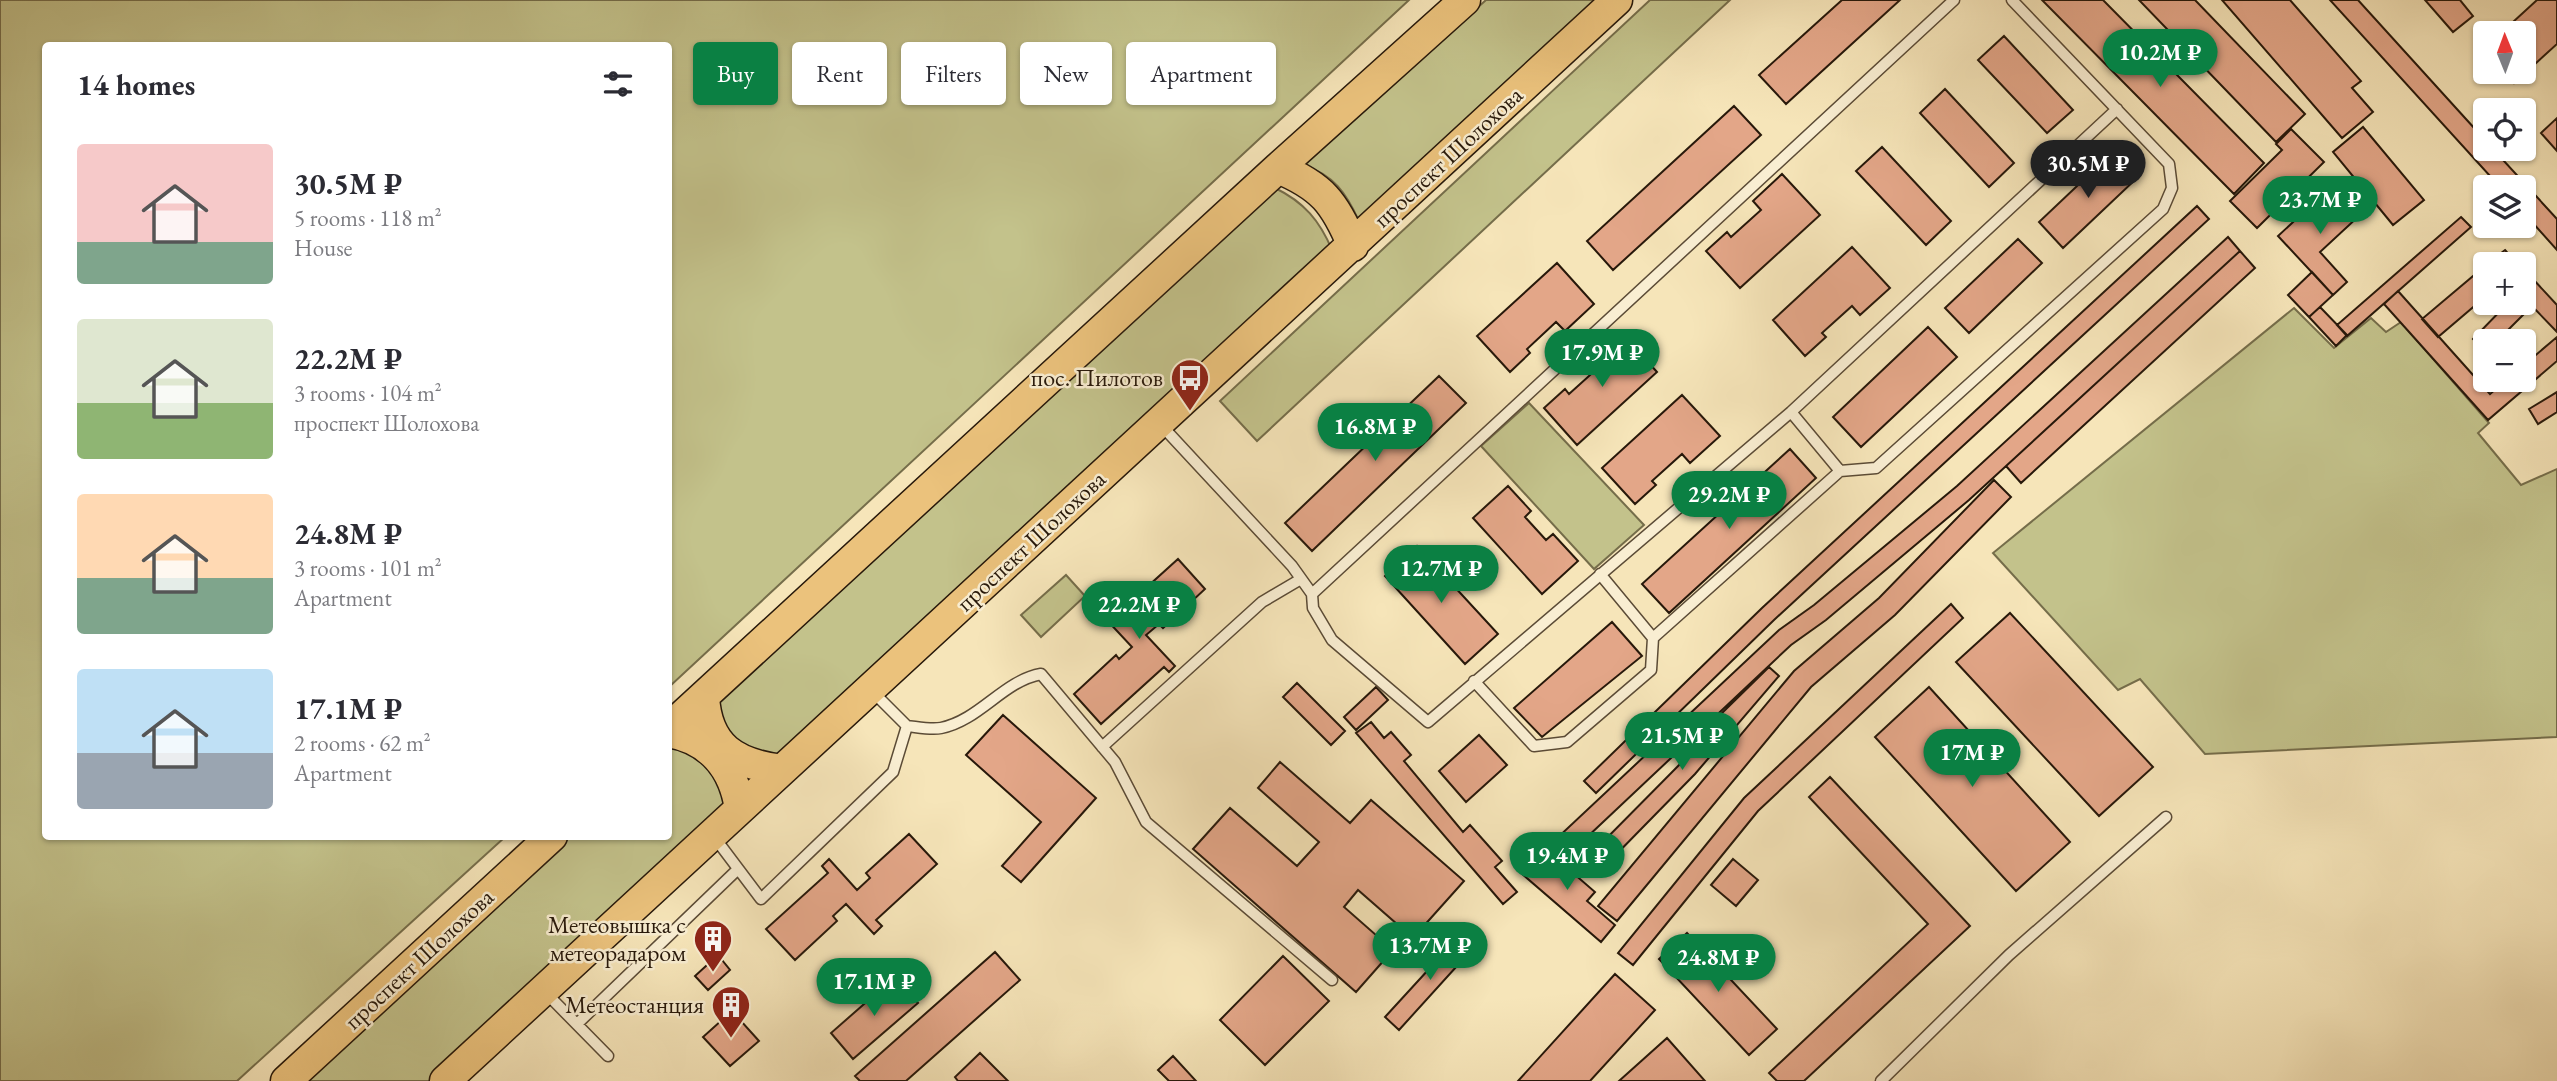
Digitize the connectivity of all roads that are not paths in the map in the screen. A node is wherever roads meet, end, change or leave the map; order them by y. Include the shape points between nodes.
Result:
1 (1465, 0) edge
2 (1617, 0) edge
3 (1954, 0) edge
4 (2012, 0) edge
5 (2117, 109) junction
6 (1278, 168) junction
7 (1353, 246) junction
8 (1791, 412) junction
9 (1159, 423) junction
10 (1840, 471) junction
11 (1600, 574) junction
12 (1301, 579) junction
13 (1312, 594) junction
14 (1653, 638) junction
15 (1474, 681) junction
16 (870, 689) junction
17 (704, 697) junction
18 (908, 726) junction
19 (672, 727) edge
20 (672, 732) edge
21 (1102, 747) junction
22 (782, 771) junction
23 (740, 809) junction
24 (2166, 817) dead end
25 (712, 834) junction
26 (548, 840) edge
27 (737, 870) junction
28 (1332, 980) dead end
29 (543, 990) junction
30 (577, 1024) junction
31 (608, 1056) dead end
32 (286, 1081) edge
33 (445, 1081) edge
34 (1881, 1081) edge

1 - 6 main road
2 - 7 main road, проспект Шолохова
3 - 13 lane
4 - 5 lane
5 - 8 lane
5 - 10 lane via 2169,164 2172,188 2163,209 1876,468
6 - 7 main road via 1317,187 1334,206
6 - 17 main road
7 - 9 main road, проспект Шолохова
8 - 10 lane
8 - 11 lane
9 - 12 lane
9 - 16 main road, проспект Шолохова
10 - 14 lane
11 - 14 lane
11 - 15 lane
12 - 13 lane
12 - 21 lane via 1262,602
13 - 15 lane via 1313,608 1332,640 1428,722
14 - 15 lane via 1651,670 1567,743 1534,746
16 - 18 lane
16 - 22 main road, проспект Шолохова
17 - 19 main road
17 - 22 main road via 705,718 717,742 734,757
18 - 21 lane via 940,728 974,713 1023,677 1041,674
18 - 27 lane via 893,772 761,899
20 - 23 main road via 688,735 726,766 737,788
21 - 28 lane via 1115,762 1146,822
22 - 23 main road, проспект Шолохова
23 - 25 main road, проспект Шолохова
24 - 34 lane via 2008,955
25 - 27 lane
25 - 29 main road, проспект Шолохова
26 - 32 main road, проспект Шолохова
27 - 30 lane
29 - 30 lane
29 - 33 main road, проспект Шолохова
30 - 31 lane

